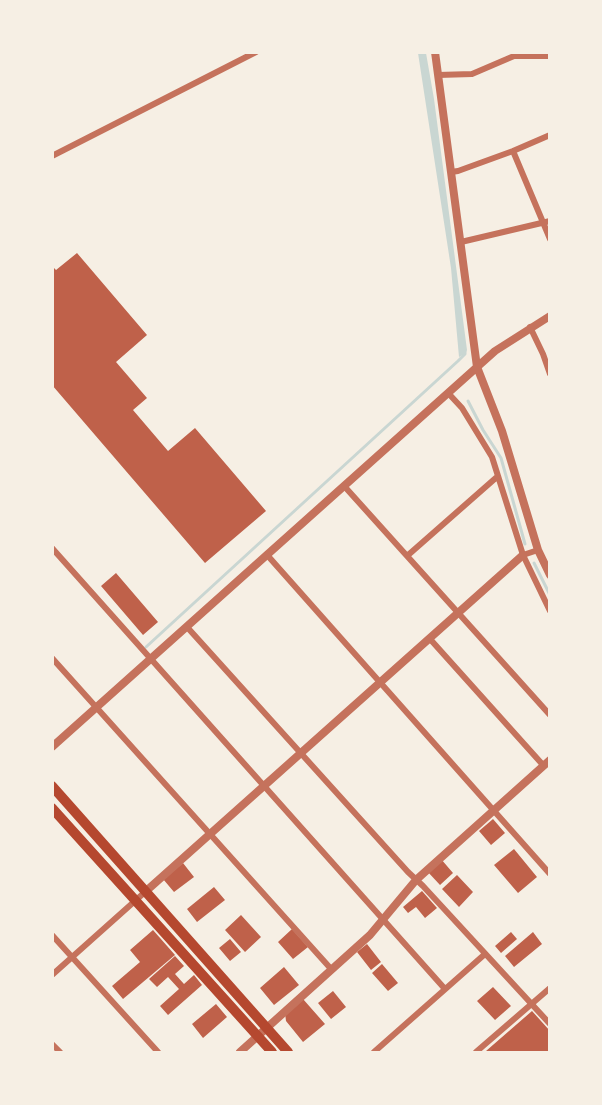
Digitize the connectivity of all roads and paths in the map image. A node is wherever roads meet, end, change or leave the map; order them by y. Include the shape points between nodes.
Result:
1 (255, 52) edge
2 (435, 52) edge
3 (549, 54) edge
4 (438, 75) junction
5 (549, 135) edge
6 (513, 151) junction
7 (52, 156) edge
8 (451, 172) junction
9 (547, 222) edge
10 (549, 239) edge
11 (461, 242) junction
12 (549, 316) edge
13 (530, 327) junction
14 (477, 367) junction
15 (549, 375) edge
16 (449, 394) junction
17 (498, 476) junction
18 (345, 487) junction
19 (52, 548) edge
20 (538, 550) junction
21 (523, 555) junction
22 (268, 556) junction
23 (407, 556) junction
24 (549, 575) edge
25 (549, 611) edge
26 (458, 613) junction
27 (187, 627) junction
28 (430, 639) junction
29 (52, 658) edge
30 (152, 659) junction
31 (380, 683) junction
32 (97, 707) junction
33 (549, 716) edge
34 (52, 747) edge
35 (300, 753) junction
36 (546, 762) edge
37 (52, 786) edge
38 (264, 786) junction
39 (52, 808) edge
40 (492, 810) junction
41 (210, 834) junction
42 (549, 874) edge
43 (416, 880) junction
44 (145, 892) junction
45 (136, 900) junction
46 (382, 920) junction
47 (52, 935) edge
48 (484, 954) junction
49 (72, 957) junction
50 (332, 970) junction
51 (52, 975) edge
52 (549, 988) edge
53 (445, 989) junction
54 (532, 1004) junction
55 (549, 1024) edge
56 (262, 1032) junction
57 (52, 1044) edge
58 (382, 1046) junction
59 (60, 1053) edge
60 (158, 1053) edge
61 (240, 1053) edge
62 (272, 1053) edge
63 (288, 1053) edge
64 (374, 1053) edge
65 (388, 1053) edge
66 (476, 1053) edge

1 - 7 street
2 - 4 street
3 - 4 street via 514,56 472,74
4 - 8 street
5 - 6 street
6 - 8 street
6 - 9 street
8 - 11 street
9 - 10 street
9 - 11 street
11 - 14 street
12 - 13 street
13 - 14 street
13 - 15 street
14 - 16 street
14 - 20 street via 502,431
16 - 17 street via 492,458
16 - 18 street
17 - 21 street
17 - 23 street
18 - 22 street
18 - 23 street
19 - 30 street
20 - 21 street
20 - 24 street
21 - 25 street
21 - 26 street
22 - 27 street
22 - 31 street
23 - 26 street
26 - 28 street
26 - 33 street
27 - 30 street
27 - 35 street
28 - 31 street
28 - 36 street
29 - 32 street
30 - 32 street
30 - 38 street
31 - 35 street
31 - 40 street
32 - 34 street
32 - 41 street
35 - 38 street
35 - 43 street
36 - 40 street
37 - 44 highway
38 - 41 street
38 - 46 street
39 - 45 highway
40 - 42 street
40 - 43 street
41 - 44 street
41 - 50 street
43 - 46 street
43 - 48 street
44 - 45 street
44 - 56 highway
45 - 49 street
45 - 56 highway
46 - 50 street
46 - 53 street
47 - 49 street
48 - 53 street
48 - 54 street
49 - 51 street
49 - 60 street
50 - 56 street
52 - 54 street
53 - 58 street
54 - 55 street
54 - 66 street
56 - 61 street
56 - 62 highway
56 - 63 highway
57 - 59 street
58 - 64 street
58 - 65 street

